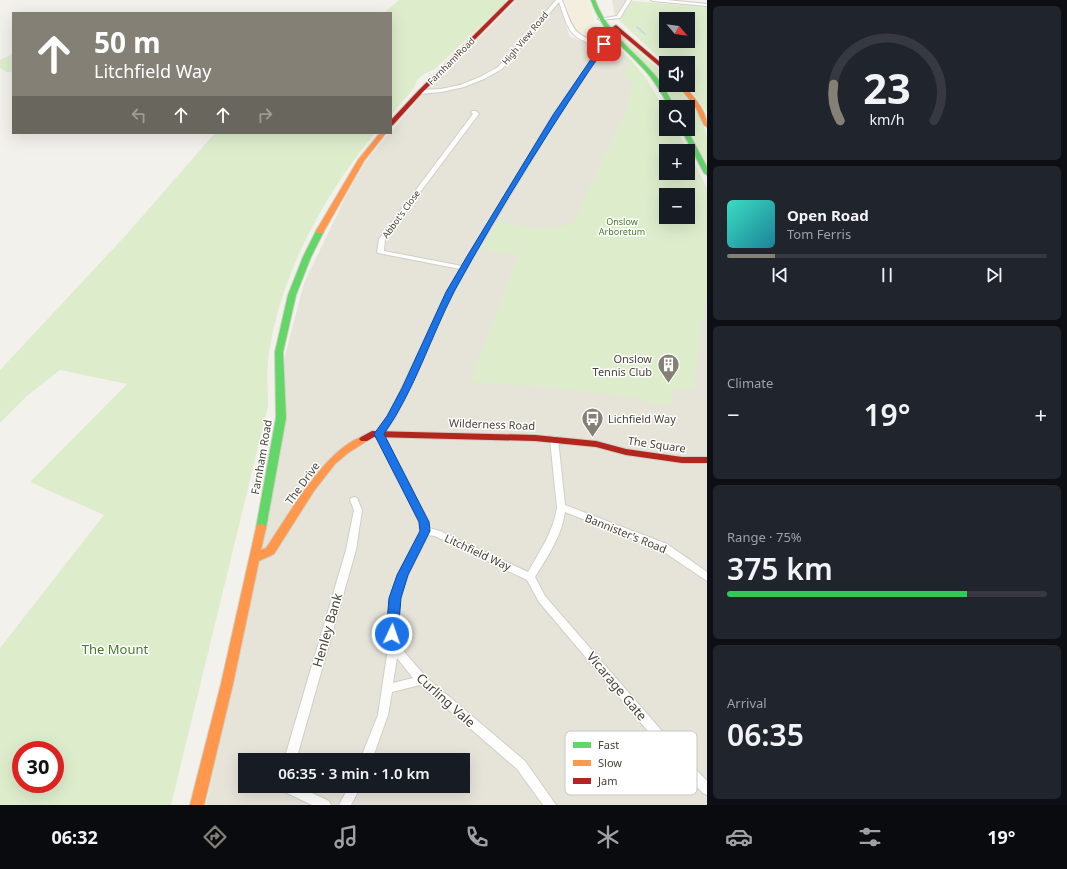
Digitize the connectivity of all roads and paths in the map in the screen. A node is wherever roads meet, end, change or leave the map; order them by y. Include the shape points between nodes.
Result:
1 (512, 0) edge
2 (559, 0) edge
3 (593, 0) edge
4 (600, 0) edge
5 (629, 0) edge
6 (653, 0) edge
7 (554, 5) junction
8 (707, 5) edge
9 (563, 6) junction
10 (604, 19) junction
11 (616, 39) junction
12 (604, 44) junction
13 (659, 64) edge
14 (420, 92) junction
15 (686, 92) edge
16 (668, 100) edge
17 (474, 112) dead end
18 (392, 123) edge
19 (707, 125) edge
20 (382, 134) edge
21 (688, 136) edge
22 (707, 173) edge
23 (464, 268) junction
24 (379, 434) junction
25 (554, 439) junction
26 (605, 446) joint
27 (707, 460) edge
28 (354, 500) dead end
29 (562, 507) junction
30 (425, 531) junction
31 (255, 558) junction
32 (530, 576) junction
33 (707, 577) edge
34 (395, 649) junction
35 (422, 680) junction
36 (386, 689) junction
37 (655, 731) edge
38 (292, 753) edge
39 (369, 753) edge
40 (697, 779) edge
41 (707, 789) edge
42 (300, 793) edge
43 (351, 793) edge
44 (196, 805) edge
45 (325, 805) edge
46 (345, 805) edge
47 (550, 805) edge

1 - 14 main road, Farnham Road
2 - 7 street, High View Road
2 - 9 street, High View Road
3 - 10 main road
4 - 10 main road
5 - 10 street via 620,16
6 - 8 street
7 - 9 street
7 - 14 street, High View Road via 500,68 458,86 434,92
9 - 12 street, High View Road via 573,33 585,40
10 - 11 main road
10 - 13 main road
11 - 12 street
11 - 16 main road via 653,77
12 - 23 street via 556,115
14 - 18 main road, Farnham Road
15 - 19 main road via 699,108
17 - 23 street, Abbot's Close via 476,114 382,239 380,252
20 - 31 main road, Farnham Road via 361,160 318,234 306,257 292,295 279,352 281,418
21 - 22 main road
23 - 24 street via 450,292 391,418
24 - 25 main road, Wilderness Road
24 - 30 street via 424,522
24 - 31 main road, The Drive via 372,434 359,441 332,462 311,488 270,551
25 - 26 main road, Wilderness Road
25 - 29 street
26 - 27 main road, The Square via 626,452 682,460
28 - 38 street, Henley Bank via 358,510 351,550
29 - 32 street via 552,540
29 - 33 street, Bannister's Road via 664,547
30 - 32 street, Litchfield Way via 437,533
30 - 34 street via 403,575 395,598 392,619
31 - 44 main road, Farnham Road via 227,684
32 - 37 street, Vicarage Gate via 542,599
34 - 35 street, Curling Vale
34 - 36 street
35 - 36 street
35 - 47 street, Curling Vale via 521,765
36 - 39 street via 383,715
40 - 41 street, Vicarage Gate
42 - 45 street
43 - 46 street

